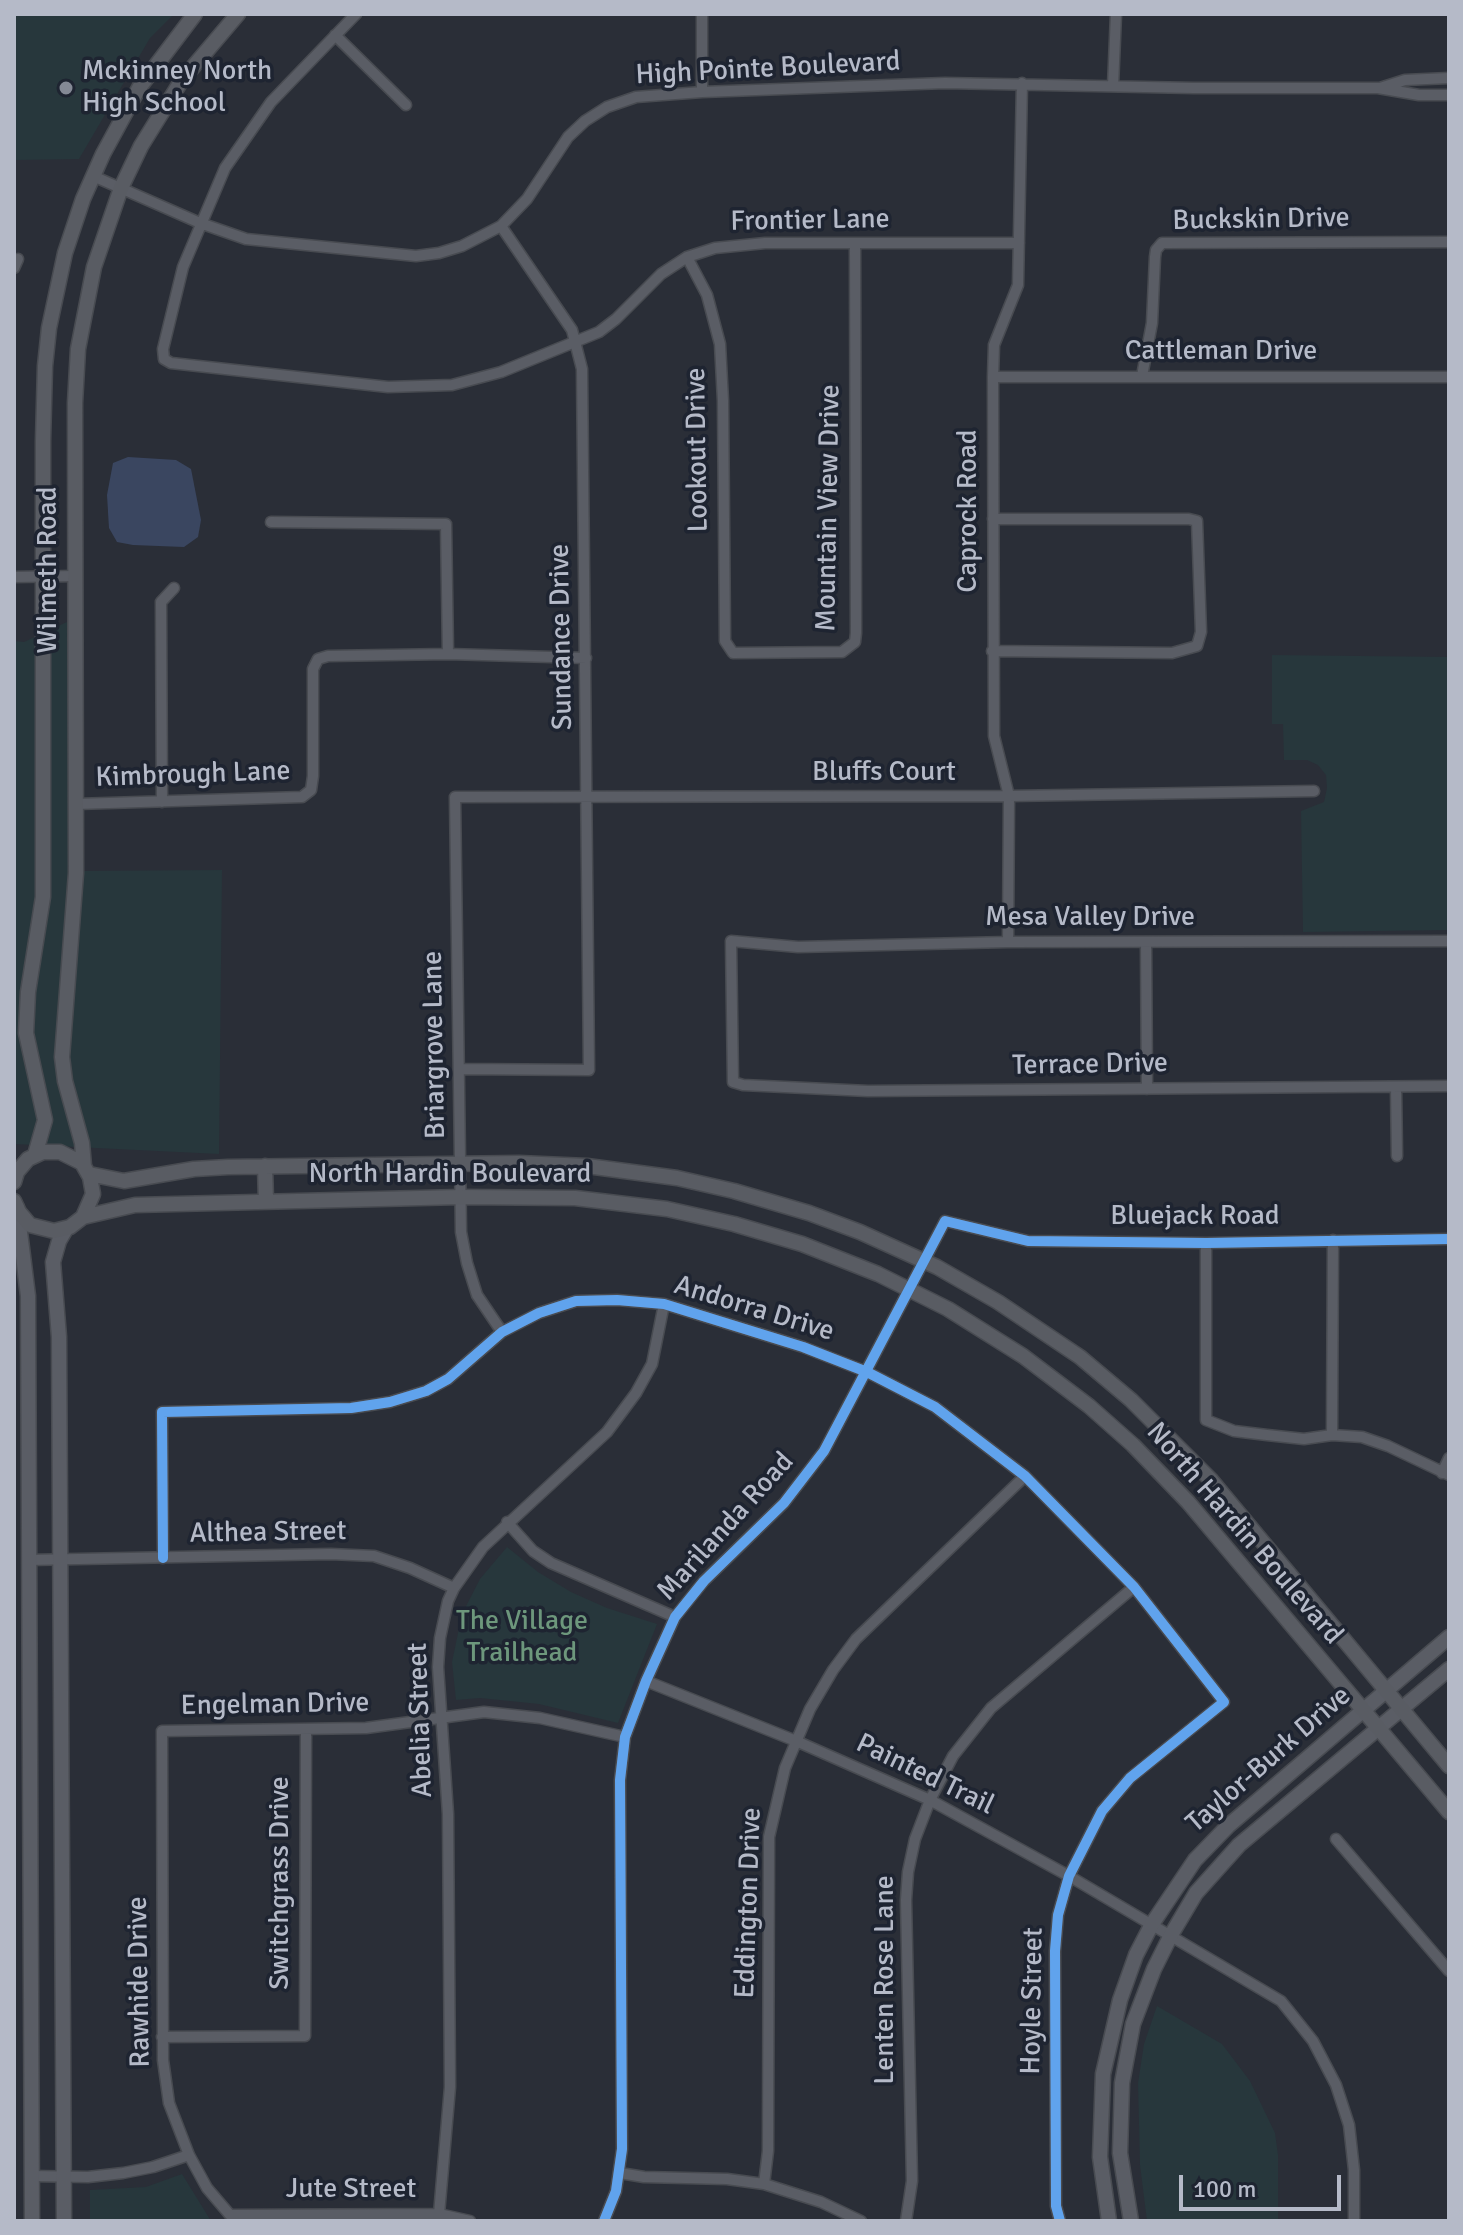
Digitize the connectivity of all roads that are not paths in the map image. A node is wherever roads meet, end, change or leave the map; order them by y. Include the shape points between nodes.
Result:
1 (195, 14) edge
2 (238, 14) edge
3 (356, 14) edge
4 (702, 14) edge
5 (1116, 14) edge
6 (335, 35) junction
7 (1449, 78) edge
8 (1022, 83) junction
9 (1113, 86) junction
10 (1378, 88) junction
11 (702, 92) junction
12 (1449, 95) edge
13 (406, 105) dead end
14 (93, 176) junction
15 (121, 188) junction
16 (200, 223) junction
17 (501, 226) junction
18 (1449, 242) edge
19 (855, 243) junction
20 (1019, 243) junction
21 (687, 257) junction
22 (577, 343) junction
23 (1142, 376) junction
24 (993, 377) junction
25 (1449, 377) edge
26 (993, 519) junction
27 (271, 522) dead end
28 (44, 576) junction
29 (75, 576) junction
30 (14, 577) edge
31 (174, 588) dead end
32 (728, 648) joint
33 (992, 651) junction
34 (448, 654) junction
35 (586, 658) junction
36 (1314, 791) dead end
37 (1009, 796) junction
38 (455, 797) joint
39 (587, 797) junction
40 (162, 802) junction
41 (76, 804) junction
42 (1449, 941) edge
43 (1008, 942) junction
44 (1146, 942) junction
45 (460, 1069) junction
46 (733, 1082) joint
47 (1449, 1086) edge
48 (1396, 1087) junction
49 (1147, 1089) junction
50 (1397, 1156) dead end
51 (25, 1159) edge
52 (461, 1164) junction
53 (265, 1166) junction
54 (86, 1170) junction
55 (14, 1182) edge
56 (461, 1197) junction
57 (266, 1202) junction
58 (15, 1204) edge
59 (83, 1217) junction
60 (945, 1221) joint
61 (66, 1229) junction
62 (1449, 1239) edge
63 (1333, 1240) junction
64 (1206, 1243) junction
65 (922, 1260) junction
66 (908, 1287) junction
67 (664, 1304) junction
68 (502, 1332) junction
69 (867, 1372) junction
70 (1332, 1435) junction
71 (1449, 1458) edge
72 (1446, 1474) edge
73 (1025, 1476) junction
74 (507, 1522) junction
75 (163, 1558) junction
76 (28, 1560) junction
77 (60, 1560) junction
78 (1134, 1587) junction
79 (454, 1588) junction
80 (675, 1617) junction
81 (1449, 1637) edge
82 (1449, 1669) edge
83 (646, 1681) junction
84 (1386, 1692) junction
85 (1224, 1702) joint
86 (1363, 1711) junction
87 (1402, 1711) junction
88 (442, 1716) junction
89 (1379, 1729) junction
90 (162, 1731) joint
91 (306, 1731) junction
92 (625, 1737) junction
93 (796, 1741) junction
94 (1449, 1766) edge
95 (930, 1800) junction
96 (1449, 1812) edge
97 (1336, 1839) dead end
98 (1069, 1876) junction
99 (1152, 1924) junction
100 (1171, 1935) junction
101 (1449, 1971) edge
102 (162, 2037) junction
103 (189, 2155) junction
104 (620, 2173) junction
105 (32, 2176) junction
106 (64, 2177) junction
107 (764, 2184) junction
108 (439, 2214) junction
109 (230, 2215) joint
110 (32, 2221) edge
111 (64, 2221) edge
112 (470, 2221) edge
113 (604, 2221) edge
114 (861, 2221) edge
115 (906, 2221) edge
116 (1060, 2221) edge
117 (1109, 2221) edge
118 (1131, 2221) edge
119 (1354, 2221) edge

1 - 14 main road, Wilmeth Road via 128,104
2 - 15 main road, Wilmeth Road via 169,98
3 - 6 street
4 - 11 street
5 - 9 street
6 - 13 street
6 - 16 street via 249,132 225,168
7 - 10 street, High Pointe Boulevard via 1405,80
8 - 9 street, High Pointe Boulevard
8 - 11 street, High Pointe Boulevard
8 - 20 street, Caprock Road
9 - 10 street, High Pointe Boulevard
10 - 12 street, High Pointe Boulevard
11 - 17 street, High Pointe Boulevard via 636,97 594,115 568,137 527,199
14 - 15 street, High Pointe Boulevard
14 - 28 main road, Wilmeth Road via 60,270 47,347
15 - 16 street, High Pointe Boulevard
15 - 29 main road, Wilmeth Road via 94,267 78,349
16 - 17 street, High Pointe Boulevard via 258,241 416,256 451,250
16 - 22 street, Frontier Lane via 163,349 164,359 171,363 388,387 452,385
17 - 22 street, Sundance Drive
18 - 23 street, Buckskin Drive via 1162,243 1156,250 1152,323
19 - 20 street, Frontier Lane
19 - 21 street, Frontier Lane via 738,244
19 - 32 street, Mountain View Drive via 855,642 842,652 733,653
20 - 24 street, Caprock Road via 1018,285 994,345
21 - 22 street, Frontier Lane via 661,274 609,326
21 - 32 street, Lookout Drive via 707,295 720,344 723,633
22 - 35 street, Sundance Drive via 583,386
23 - 24 street, Cattleman Drive
23 - 25 street, Cattleman Drive
24 - 26 street, Caprock Road
26 - 33 street, Caprock Road
26 - 33 street via 1197,521 1201,632 1192,649 1172,653
27 - 34 street via 446,524
28 - 29 street
28 - 30 street
28 - 51 main road, Wilmeth Road via 43,897 26,1033 45,1120
29 - 41 main road, Wilmeth Road
31 - 40 street via 161,602
33 - 37 street, Caprock Road via 994,736
34 - 35 street
34 - 40 street, Kimbrough Lane via 318,659 313,669 311,790 302,797
35 - 39 street, Sundance Drive
36 - 37 street, Bluffs Court
37 - 39 street, Bluffs Court
37 - 43 street, Caprock Road
38 - 39 street, Bluffs Court
38 - 45 street, Briargrove Lane
39 - 45 street, Sundance Drive via 589,1070
40 - 41 street, Kimbrough Lane
41 - 54 main road, Wilmeth Road via 75,903 62,1057
42 - 44 street, Mesa Valley Drive
43 - 44 street, Mesa Valley Drive
43 - 46 street, Mesa Valley Drive via 798,947 731,941
44 - 49 street
45 - 52 street, Briargrove Lane
46 - 49 street, Terrace Drive via 868,1091
47 - 48 street, Terrace Drive
48 - 49 street, Terrace Drive
48 - 50 street
51 - 54 main road, North Hardin Boulevard via 60,1152
51 - 55 main road, Wilmeth Road
52 - 53 main road, North Hardin Boulevard
52 - 56 street, Briargrove Lane
52 - 65 main road, North Hardin Boulevard via 587,1166 703,1183 809,1213
53 - 54 main road, North Hardin Boulevard via 194,1169 124,1181
53 - 57 main road
54 - 59 main road, Wilmeth Road via 93,1194
56 - 57 main road, North Hardin Boulevard
56 - 66 main road, North Hardin Boulevard via 575,1198 690,1214 802,1244
56 - 68 street, Briargrove Lane via 467,1263 477,1295
57 - 59 main road, North Hardin Boulevard via 135,1205
58 - 61 main road via 38,1228
58 - 76 street via 28,1296
59 - 61 main road
60 - 64 street, Bluejack Road via 1028,1241
60 - 65 street, Marilanda Road
61 - 77 street via 53,1262 59,1337
62 - 63 street, Bluejack Road
63 - 64 street, Bluejack Road
63 - 70 street
64 - 70 street via 1206,1420 1267,1435
65 - 66 street, Marilanda Road
65 - 84 main road, North Hardin Boulevard via 1054,1339 1167,1433
66 - 69 street, Marilanda Road
66 - 86 main road, North Hardin Boulevard via 1023,1356 1133,1445 1188,1502
67 - 68 street, Andorra Drive via 576,1301
67 - 69 street, Andorra Drive
67 - 74 street, Abelia Street via 652,1364 636,1393 607,1432
68 - 75 street, Andorra Drive via 448,1379 390,1402 351,1408 162,1412
69 - 73 street, Andorra Drive via 935,1407
69 - 80 street, Marilanda Road via 824,1451 792,1493
70 - 72 street via 1362,1437
71 - 72 street
73 - 78 street, Andorra Drive
73 - 93 street, Eddington Drive via 856,1639 833,1670
74 - 79 street, Abelia Street
74 - 80 street via 551,1563
75 - 77 street, Althea Street
75 - 79 street, Althea Street via 374,1556
76 - 77 street, Althea Street
76 - 105 street
77 - 106 street
78 - 85 street, Andorra Drive
78 - 95 street, Lenten Rose Lane via 991,1708 953,1756
79 - 88 street, Abelia Street via 440,1638
80 - 83 street, Marilanda Road
81 - 84 street, Taylor-Burk Drive
82 - 87 street, Taylor-Burk Drive
83 - 92 street, Marilanda Road
83 - 93 street, Painted Trail
84 - 86 street, Taylor-Burk Drive
84 - 87 main road, North Hardin Boulevard
85 - 98 street, Hoyle Street via 1130,1778 1102,1811
86 - 89 main road, North Hardin Boulevard
86 - 99 street, Taylor-Burk Drive via 1212,1842
87 - 89 street, Taylor-Burk Drive
87 - 94 main road, North Hardin Boulevard
88 - 91 street, Engelman Drive via 380,1727
88 - 92 street, Engelman Drive via 484,1712 540,1718
88 - 108 street, Abelia Street via 450,2087
89 - 96 main road, North Hardin Boulevard
89 - 100 street, Taylor-Burk Drive via 1239,1845 1196,1893
90 - 91 street, Engelman Drive
90 - 102 street, Rawhide Drive
91 - 102 street, Switchgrass Drive via 305,2036
92 - 104 street, Marilanda Road via 620,1780
93 - 95 street, Painted Trail
93 - 107 street, Eddington Drive via 769,1837
95 - 98 street, Painted Trail
95 - 115 street, Lenten Rose Lane via 908,1872 912,2181
97 - 101 street
98 - 99 street, Painted Trail
98 - 116 street, Hoyle Street via 1055,1951
99 - 100 street, Painted Trail
99 - 117 street, Taylor-Burk Drive via 1120,2000 1103,2074 1100,2157
100 - 118 street, Taylor-Burk Drive via 1133,2024 1122,2083 1120,2153
100 - 119 street, Painted Trail via 1281,2001 1313,2041 1349,2125
102 - 103 street, Rawhide Drive via 169,2103
103 - 106 street via 123,2173
103 - 109 street, Rawhide Drive
104 - 107 street
104 - 113 street, Marilanda Road
105 - 106 street
105 - 110 street
106 - 111 street
107 - 114 street
108 - 109 street, Jute Street
108 - 112 street, Jute Street

